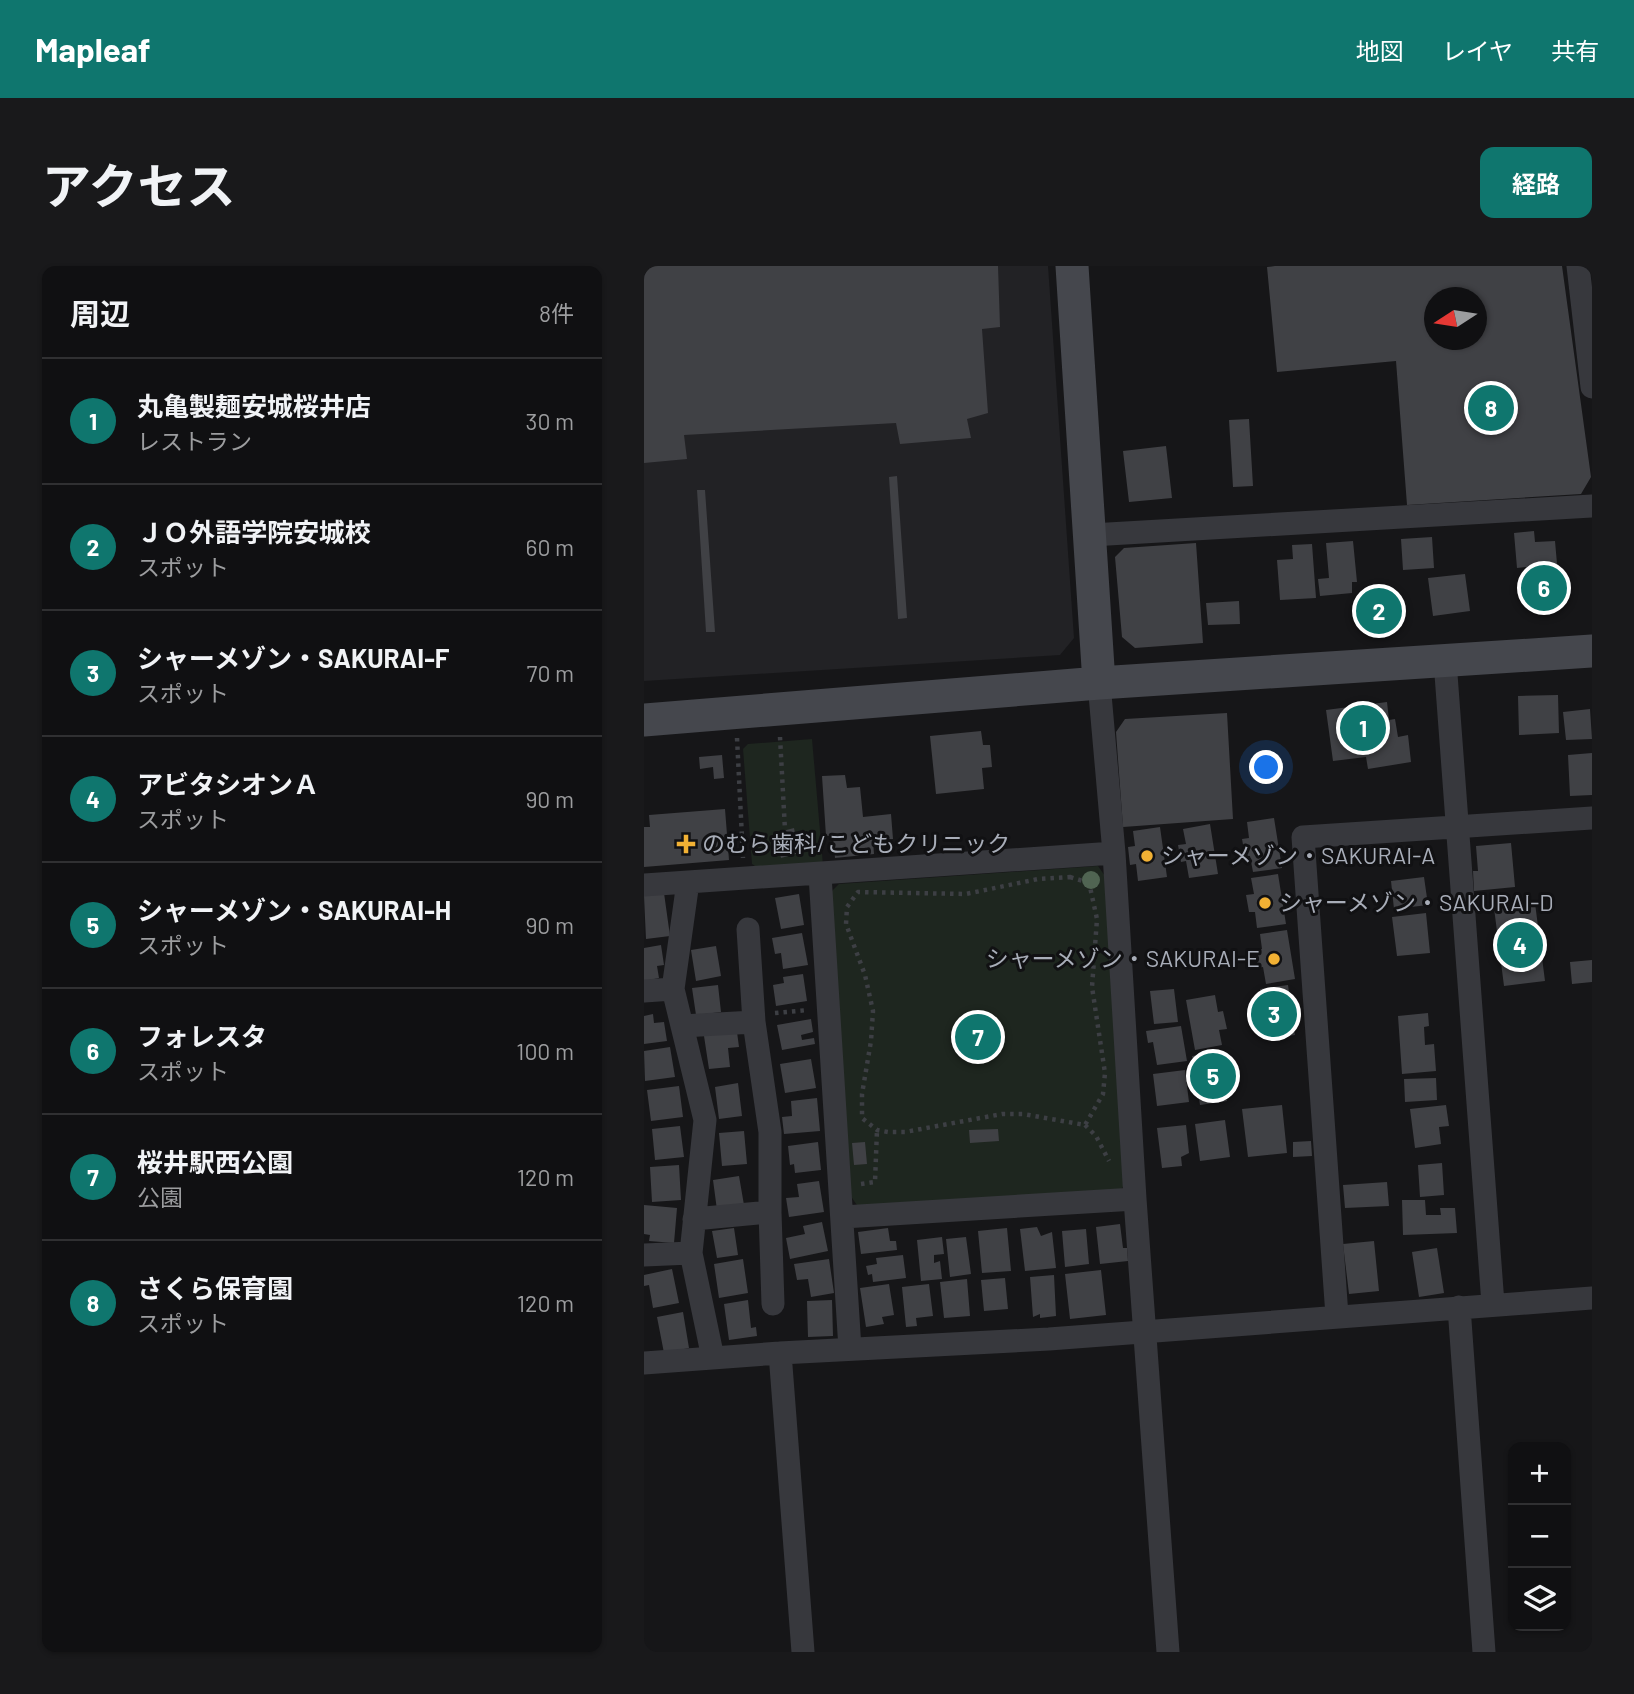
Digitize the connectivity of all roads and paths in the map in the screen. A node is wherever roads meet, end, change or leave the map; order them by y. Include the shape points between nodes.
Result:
1 (1072, 266) edge
2 (1577, 266) edge
3 (1592, 387) edge
4 (1592, 506) edge
5 (1091, 535) junction
6 (1592, 652) edge
7 (1445, 662) junction
8 (1100, 683) junction
9 (644, 720) edge
10 (780, 732) dead end
11 (737, 737) dead end
12 (1592, 818) edge
13 (1456, 827) junction
14 (785, 830) dead end
15 (1114, 853) junction
16 (820, 875) junction
17 (744, 879) junction
18 (688, 882) junction
19 (644, 885) edge
20 (748, 929) dead end
21 (673, 989) junction
22 (644, 991) edge
23 (829, 1008) junction
24 (754, 1019) junction
25 (682, 1026) junction
26 (1084, 1125) junction
27 (877, 1130) junction
28 (1110, 1162) dead end
29 (849, 1185) dead end
30 (1135, 1199) junction
31 (769, 1212) junction
32 (843, 1217) junction
33 (694, 1219) junction
34 (691, 1253) junction
35 (644, 1255) edge
36 (1592, 1298) edge
37 (773, 1304) dead end
38 (1493, 1304) junction
39 (1460, 1307) junction
40 (1337, 1316) junction
41 (1146, 1331) junction
42 (850, 1349) junction
43 (780, 1353) junction
44 (713, 1358) junction
45 (644, 1363) edge
46 (803, 1652) edge
47 (1168, 1652) edge
48 (1484, 1652) edge

1 - 5 street
2 - 3 street
4 - 5 street
5 - 8 street
6 - 7 street
7 - 8 street
7 - 13 street
8 - 9 street
8 - 15 street
10 - 14 path
11 - 17 path
12 - 13 street
13 - 38 street
13 - 40 street via 1303,837
15 - 16 street
15 - 30 street
16 - 17 street
16 - 23 street
17 - 18 street
18 - 19 street
18 - 21 street
20 - 24 street
21 - 22 street
21 - 25 street
23 - 24 path
23 - 32 street
24 - 25 street
24 - 31 street via 770,1132
25 - 33 street via 705,1120
26 - 27 path via 1002,1114 905,1132
26 - 27 path via 1103,1094 1105,1073 1092,987 1097,919 1090,887 1070,877 966,894 858,892 847,907 846,924 873,1011 862,1118
26 - 28 path
27 - 29 path via 875,1182
30 - 32 street
30 - 41 street
31 - 33 street
31 - 37 street
32 - 42 street
33 - 34 street
34 - 35 street
34 - 44 street
36 - 38 street
38 - 39 street
39 - 40 street
39 - 48 street
40 - 41 street
41 - 42 street
41 - 47 street
42 - 43 street
43 - 44 street
43 - 46 street
44 - 45 street

